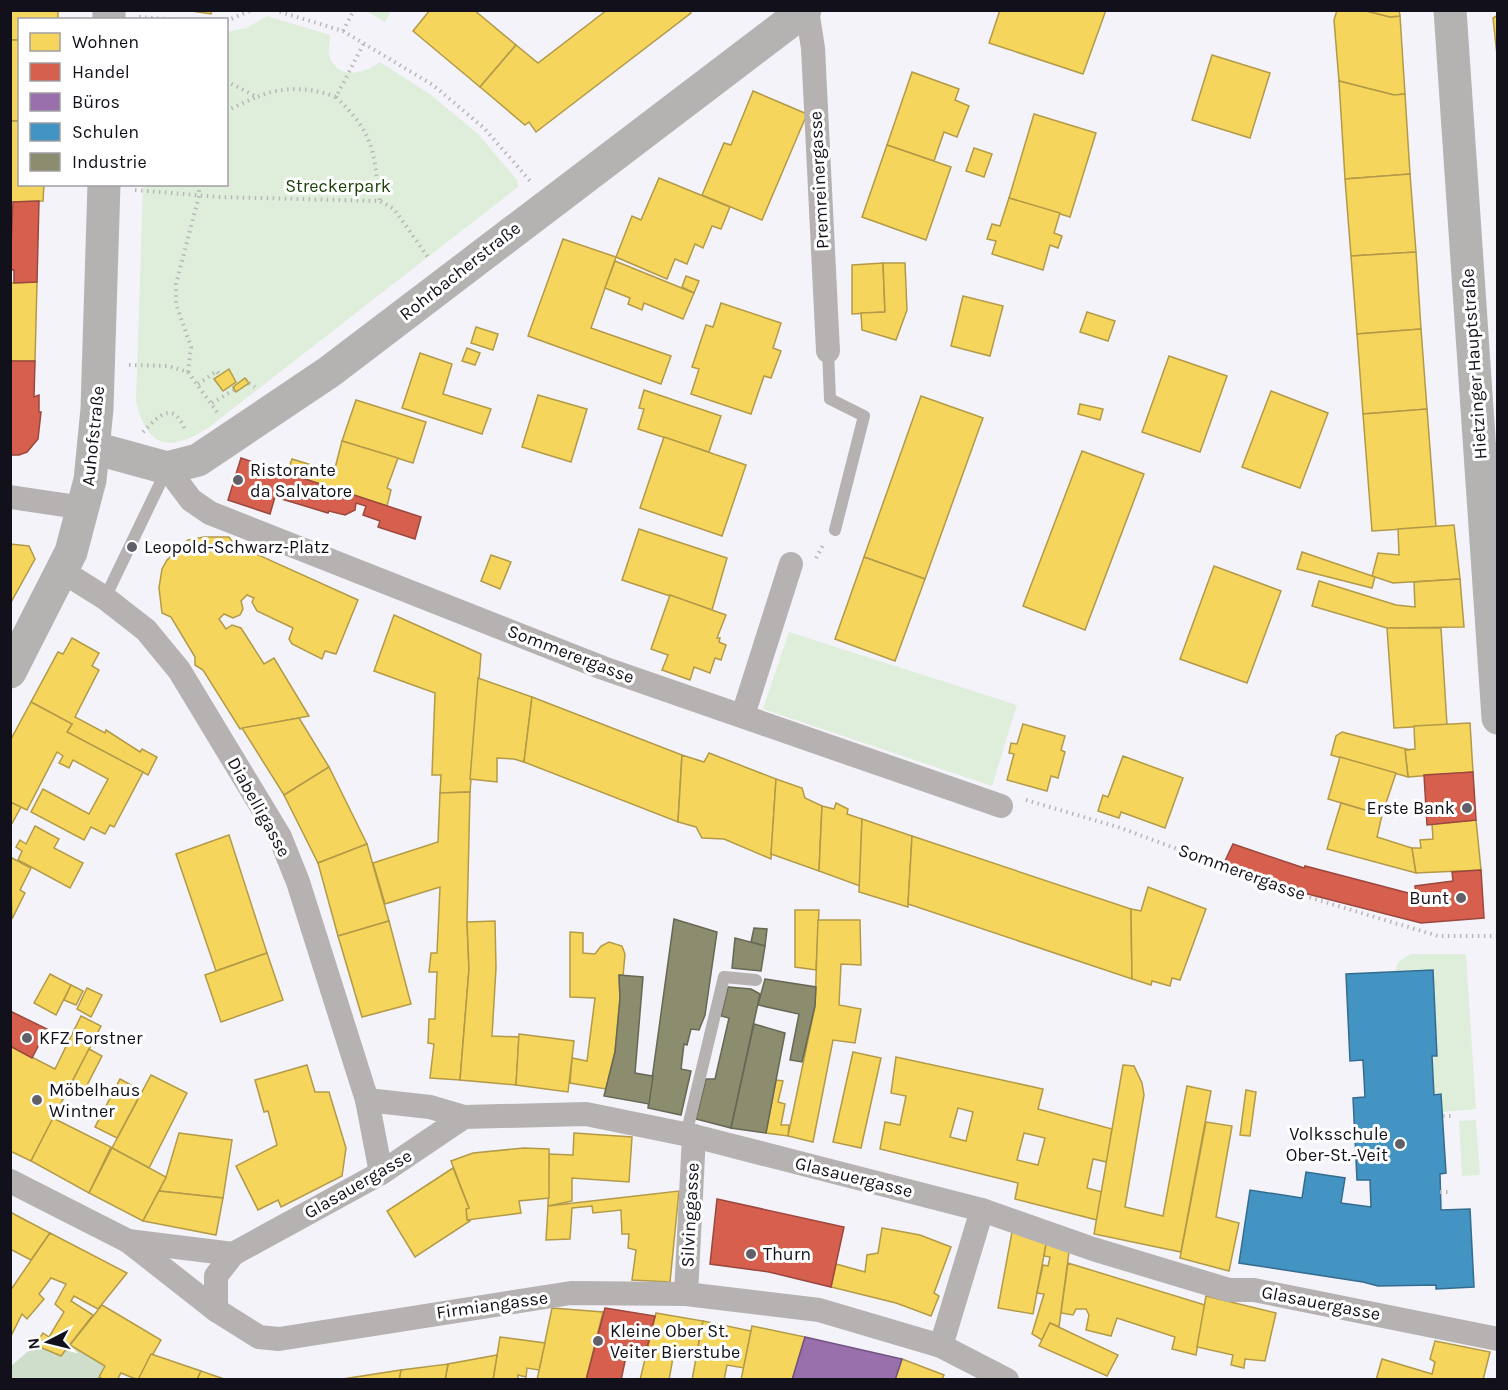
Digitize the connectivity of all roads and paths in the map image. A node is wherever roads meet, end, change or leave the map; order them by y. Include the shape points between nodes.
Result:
1 (252, 10) edge
2 (274, 10) edge
3 (354, 10) edge
4 (806, 10) edge
5 (1450, 10) edge
6 (109, 15) edge
7 (152, 18) edge
8 (228, 20) edge
9 (343, 30) junction
10 (364, 43) junction
11 (228, 82) edge
12 (336, 96) junction
13 (257, 97) junction
14 (228, 110) edge
15 (531, 183) dead end
16 (199, 186) edge
17 (119, 188) edge
18 (199, 196) junction
19 (380, 201) junction
20 (430, 261) dead end
21 (828, 351) joint
22 (128, 365) dead end
23 (188, 372) junction
24 (219, 374) dead end
25 (198, 384) junction
26 (234, 390) dead end
27 (212, 403) junction
28 (220, 418) dead end
29 (141, 434) dead end
30 (189, 440) dead end
31 (94, 448) junction
32 (167, 468) junction
33 (10, 497) edge
34 (84, 508) junction
35 (834, 530) dead end
36 (791, 564) dead end
37 (62, 571) junction
38 (105, 598) junction
39 (10, 672) edge
40 (743, 715) junction
41 (1497, 718) edge
42 (998, 805) joint
43 (1497, 936) edge
44 (756, 980) dead end
45 (368, 1100) junction
46 (1443, 1116) dead end
47 (1451, 1116) dead end
48 (464, 1117) junction
49 (690, 1135) junction
50 (381, 1173) junction
51 (10, 1181) edge
52 (1440, 1192) dead end
53 (1448, 1192) dead end
54 (982, 1210) junction
55 (128, 1241) junction
56 (233, 1254) junction
57 (686, 1294) junction
58 (216, 1310) junction
59 (1497, 1339) edge
60 (941, 1346) junction
61 (1007, 1380) edge

1 - 8 path
2 - 9 path
3 - 9 path
4 - 21 street, Premreinergasse via 813,48
4 - 32 street, Rohrbacherstraße via 285,404 198,460
5 - 41 street, Hietzinger Hauptstraße
6 - 7 path
9 - 10 path
10 - 12 path
10 - 15 path via 433,85 484,128
11 - 13 path
12 - 13 path via 319,90 282,89
12 - 19 path via 357,117 370,139
13 - 14 path
16 - 18 path
17 - 18 path
17 - 31 street, Auhofstraße
18 - 19 path
18 - 23 path via 176,284 176,304 191,347
19 - 20 path via 394,209
21 - 35 lane via 830,399 864,416
22 - 23 path via 168,366
23 - 25 path
24 - 25 path via 217,371
25 - 27 path
26 - 27 path
27 - 28 path
29 - 30 path via 155,418 167,412 181,419
31 - 32 street, Rohrbacherstraße
31 - 34 street, Auhofstraße
32 - 38 lane
32 - 40 street, Sommerergasse via 191,500 210,513 603,668
33 - 34 street
34 - 37 street, Auhofstraße
36 - 40 street
37 - 38 street, Diabelligasse
37 - 39 street, Auhofstraße
38 - 45 street, Diabelligasse via 146,630 179,670 280,837
40 - 42 street, Sommerergasse
42 - 43 path, Sommerergasse via 1003,793 1121,828 1295,892 1438,936
44 - 49 lane via 724,977
45 - 48 street via 430,1107
45 - 50 street, Diabelligasse
46 - 47 path
48 - 49 street, Glasauergasse via 586,1114
48 - 50 street, Glasauergasse
49 - 54 street, Glasauergasse
49 - 57 street, Silvinggasse
50 - 56 street, Glasauergasse
51 - 55 street, Firmiangasse
52 - 53 path
54 - 59 street, Glasauergasse via 1229,1290 1254,1290
54 - 60 street
55 - 56 street
55 - 58 street, Firmiangasse
56 - 58 street, Glasauergasse via 216,1275
57 - 58 street, Firmiangasse via 571,1293 279,1339 259,1337
57 - 60 street, Firmiangasse via 819,1310
60 - 61 street, Firmiangasse

